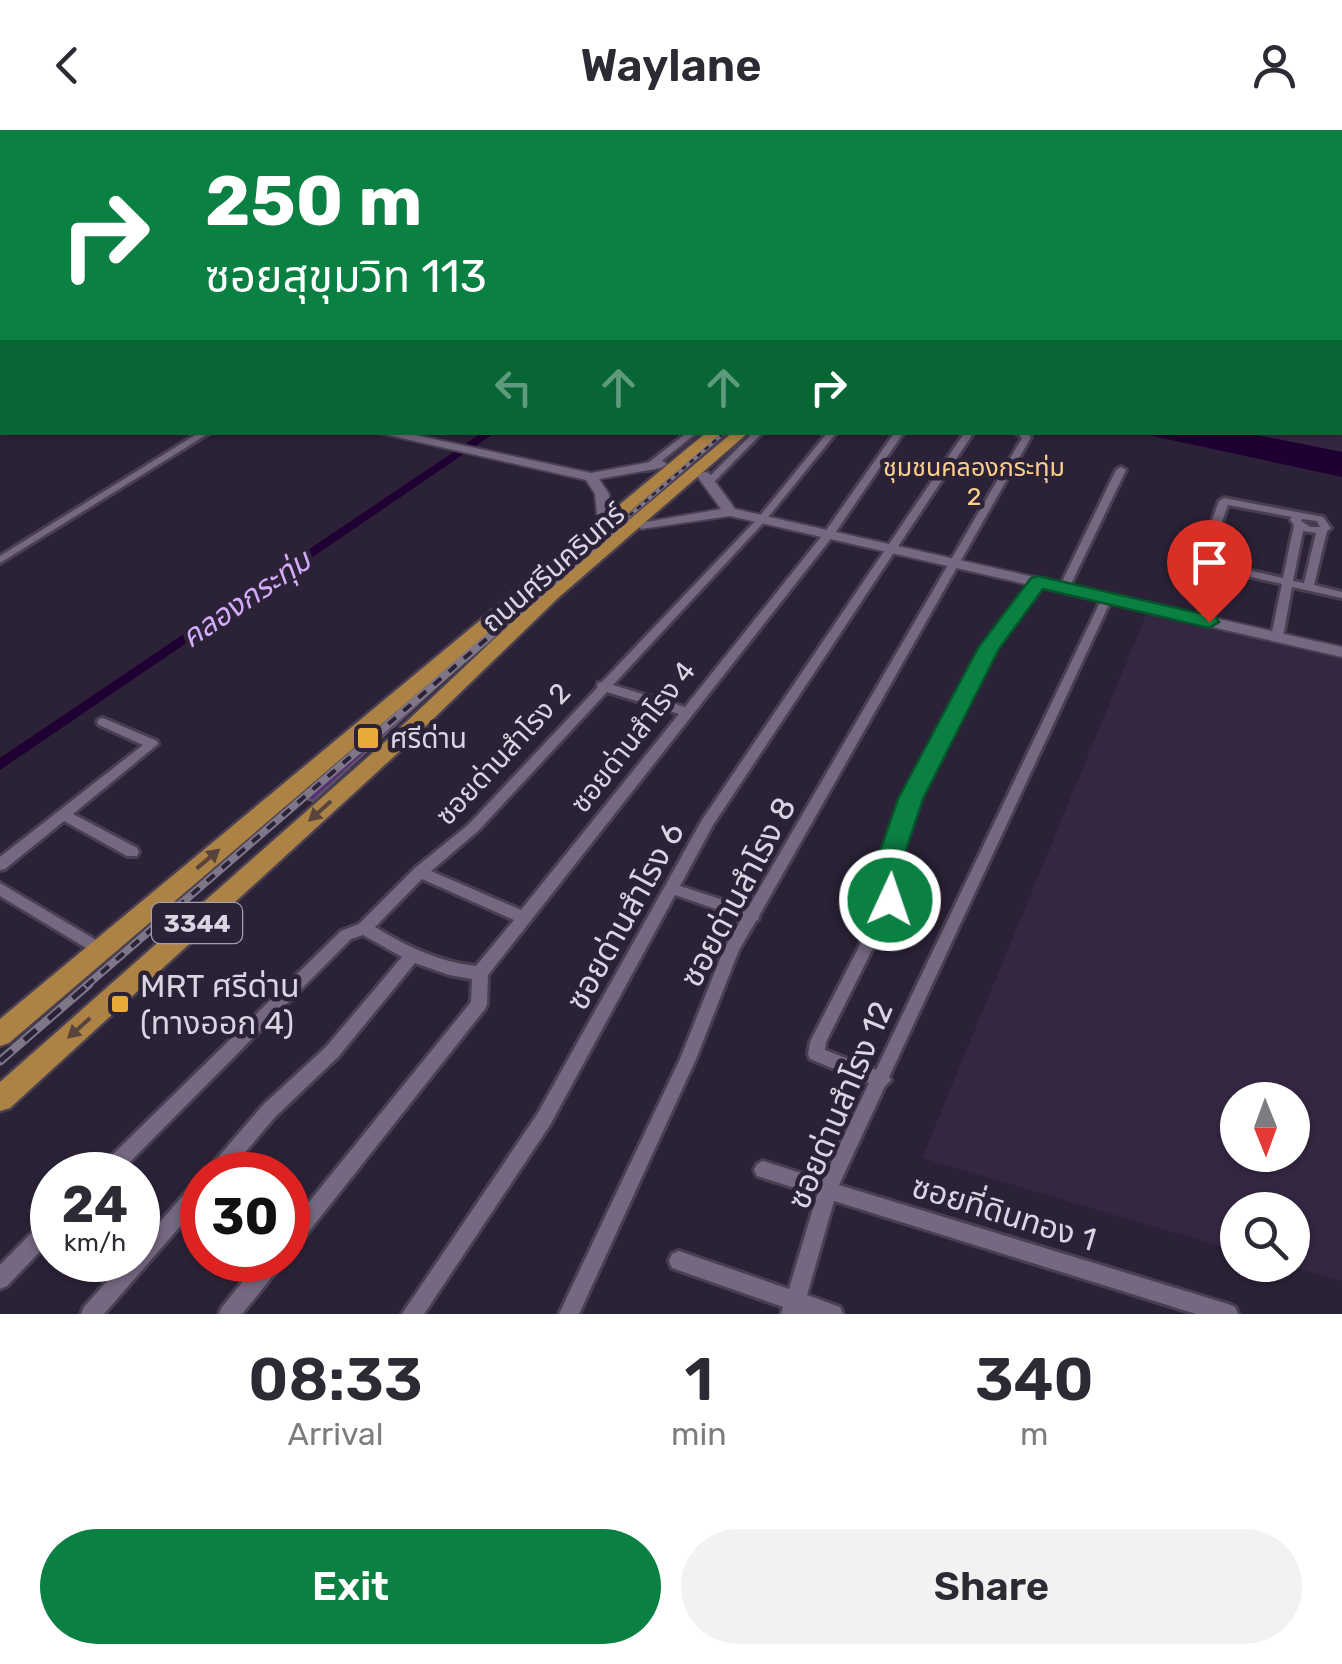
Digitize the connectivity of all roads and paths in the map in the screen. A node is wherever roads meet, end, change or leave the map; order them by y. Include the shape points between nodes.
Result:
1 (201, 435) edge
2 (408, 435) edge
3 (712, 435) edge
4 (756, 435) edge
5 (831, 435) edge
6 (898, 435) edge
7 (968, 435) edge
8 (1022, 435) edge
9 (696, 436) edge
10 (737, 441) edge
11 (654, 466) junction
12 (1120, 470) dead end
13 (591, 478) junction
14 (707, 479) junction
15 (730, 512) junction
16 (604, 514) junction
17 (762, 519) junction
18 (1302, 520) junction
19 (1342, 525) edge
20 (646, 526) junction
21 (1323, 526) junction
22 (829, 534) junction
23 (893, 549) junction
24 (0, 560) edge
25 (955, 564) junction
26 (1038, 582) junction
27 (1286, 583) junction
28 (1064, 588) junction
29 (1308, 588) junction
30 (1342, 595) edge
31 (1106, 598) junction
32 (1277, 637) junction
33 (1342, 652) edge
34 (602, 686) junction
35 (684, 711) junction
36 (103, 722) dead end
37 (356, 736) junction
38 (393, 746) junction
39 (63, 814) junction
40 (132, 852) dead end
41 (0, 865) edge
42 (420, 872) junction
43 (0, 888) edge
44 (670, 888) junction
45 (753, 916) junction
46 (525, 918) junction
47 (364, 928) junction
48 (101, 950) junction
49 (412, 955) junction
50 (480, 973) junction
51 (0, 1035) edge
52 (882, 1080) junction
53 (0, 1099) edge
54 (127, 1152) edge
55 (233, 1152) edge
56 (762, 1170) dead end
57 (828, 1189) junction
58 (180, 1213) edge
59 (310, 1215) edge
60 (30, 1248) edge
61 (678, 1261) dead end
62 (0, 1278) edge
63 (255, 1282) edge
64 (793, 1307) edge
65 (91, 1314) edge
66 (229, 1314) edge
67 (412, 1314) edge
68 (570, 1314) edge
69 (833, 1314) edge
70 (1228, 1314) edge

1 - 24 street
2 - 13 main road
3 - 37 main road, ถนนศรีนครินทร์ / 3344
4 - 14 street
5 - 17 street, ซอยด่านสำโรง 2
6 - 22 street, ซอยด่านสำโรง 4
7 - 23 street, ซอยด่านสำโรง 6
8 - 25 street, ซอยด่านสำโรง 8
9 - 11 main road, ถนนศรีนครินทร์ / 3344
10 - 14 main road, ถนนศรีนครินทร์ / 3344
10 - 38 main road, ถนนศรีนครินทร์ / 3344 via 552,594
11 - 13 main road
11 - 16 main road, ถนนศรีนครินทร์ / 3344
12 - 28 street
13 - 16 main road
14 - 15 main road
14 - 20 main road, ถนนศรีนครินทร์ / 3344
15 - 17 main road
15 - 20 main road
16 - 37 main road, ถนนศรีนครินทร์ / 3344
17 - 22 main road
17 - 34 street, ซอยด่านสำโรง 2
18 - 21 street
18 - 27 street
18 - 27 street via 1224,501 1203,559
19 - 21 street
20 - 38 main road, ถนนศรีนครินทร์ / 3344
21 - 29 street
22 - 23 main road
22 - 35 street, ซอยด่านสำโรง 4
23 - 25 main road
23 - 44 street, ซอยด่านสำโรง 6
25 - 26 main road
25 - 45 street, ซอยด่านสำโรง 8
26 - 28 main road
26 - 52 street via 989,648 911,799 887,868 890,900 818,1042 816,1054
27 - 29 street
27 - 32 street
28 - 31 main road
29 - 30 street
31 - 32 main road
31 - 52 street, ซอยด่านสำโรง 12
32 - 33 main road
34 - 35 street
34 - 42 street, ซอยด่านสำโรง 2 via 473,828
35 - 46 street, ซอยด่านสำโรง 4
36 - 39 street via 152,744
48 -> 37 main road, ถนนศรีนครินทร์ / 3344
38 -> 53 main road, ถนนศรีนครินทร์ / 3344
39 - 40 street
39 - 41 street
42 - 46 street
42 - 47 street, ซอยด่านสำโรง 2
43 - 48 street
44 - 45 street
44 - 67 street, ซอยด่านสำโรง 6 via 544,1119
45 - 68 street, ซอยด่านสำโรง 8 via 732,949
46 - 50 street, ซอยด่านสำโรง 4
47 - 49 street
47 - 54 street, ซอยด่านสำโรง 2 via 346,935
48 - 51 main road, ถนนศรีนครินทร์ / 3344
49 - 50 street
49 - 55 street via 332,1052
50 - 59 street via 479,1004
52 - 57 street, ซอยด่านสำโรง 12
56 - 57 street, ซอยที่ดินทอง 1
57 - 64 street, ซอยด่านสำโรง 12
57 - 70 street, ซอยที่ดินทอง 1
58 - 65 street
60 - 62 street
61 - 64 street
63 - 66 street
64 - 69 street

